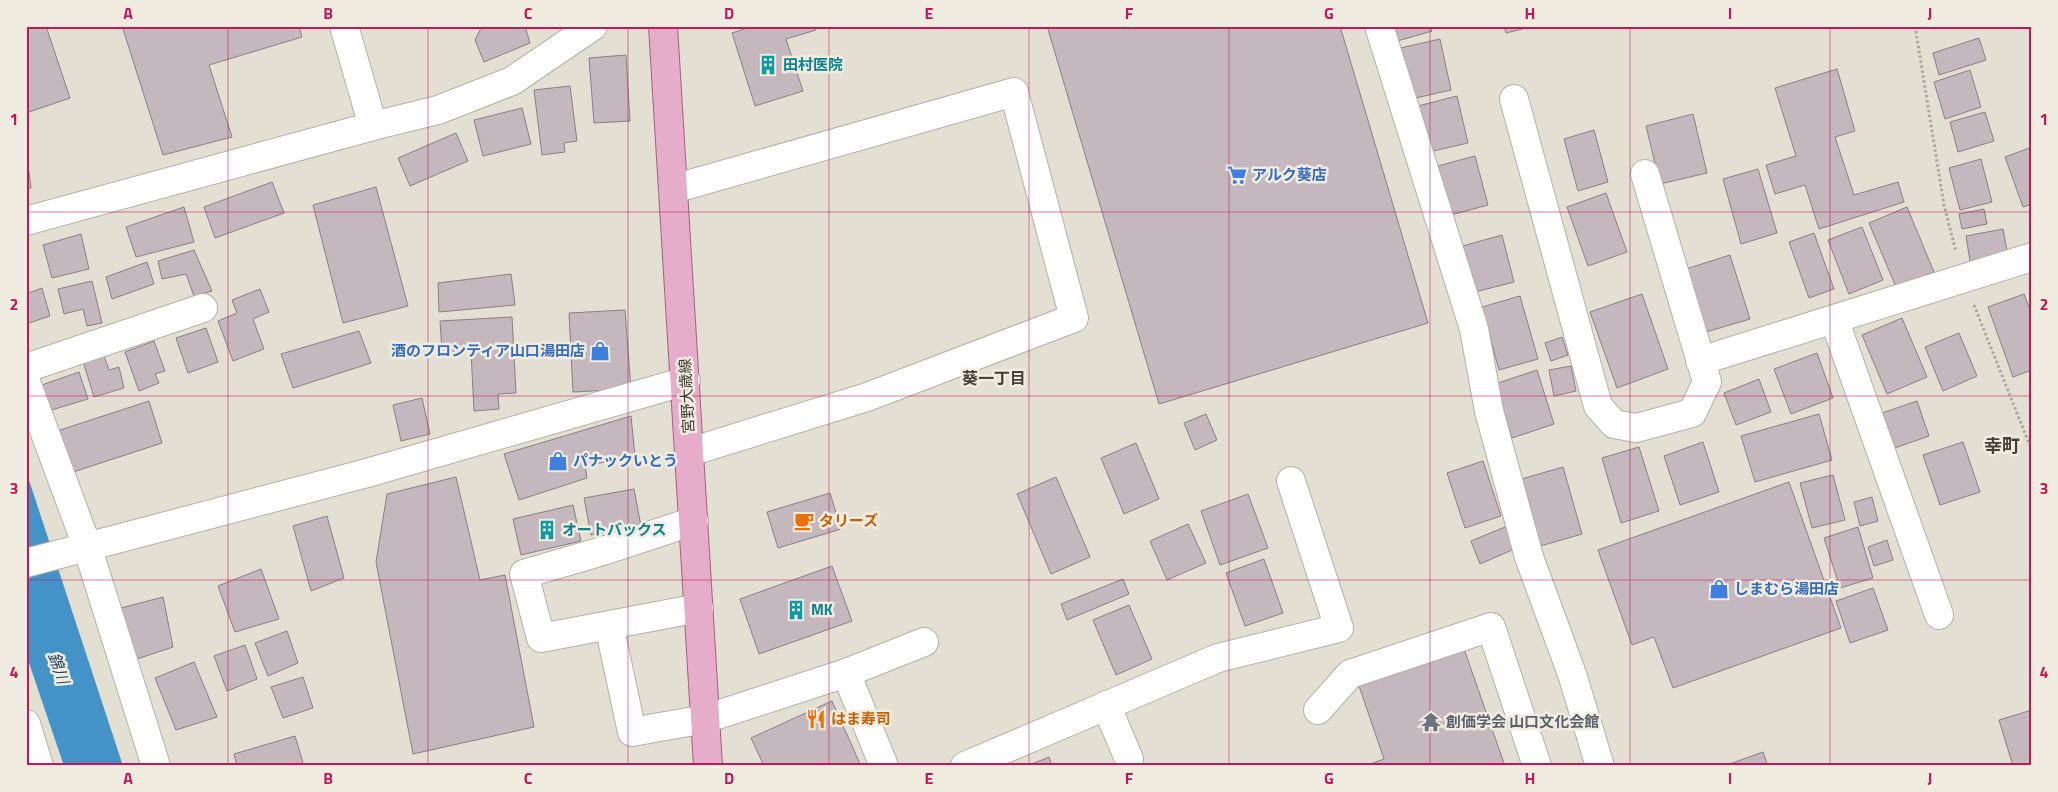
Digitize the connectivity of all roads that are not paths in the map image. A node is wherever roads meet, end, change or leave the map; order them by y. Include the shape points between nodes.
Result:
1 (344, 26) edge
2 (594, 26) edge
3 (663, 26) edge
4 (1379, 26) edge
5 (1514, 99) dead end
6 (372, 126) junction
7 (1645, 174) dead end
8 (674, 189) junction
9 (26, 221) edge
10 (2032, 257) edge
11 (203, 308) dead end
12 (1834, 319) junction
13 (1700, 361) junction
14 (26, 368) edge
15 (686, 381) junction
16 (26, 382) edge
17 (690, 452) junction
18 (1291, 482) dead end
19 (694, 521) junction
20 (87, 546) junction
21 (26, 563) edge
22 (699, 608) junction
23 (1940, 615) dead end
24 (609, 625) junction
25 (924, 642) dead end
26 (846, 673) junction
27 (1106, 705) junction
28 (1318, 710) dead end
29 (705, 719) junction
30 (26, 724) edge
31 (1129, 759) dead end
32 (39, 766) edge
33 (156, 766) edge
34 (708, 766) edge
35 (884, 766) edge
36 (965, 766) edge
37 (1537, 766) edge
38 (1600, 766) edge

1 - 6 street
2 - 6 street via 512,81 438,110
3 - 8 main road, 宮野大歳線
4 - 38 street via 1474,329 1489,411 1529,557 1572,674
5 - 13 street via 1598,406 1614,424 1636,428 1692,413 1708,382
6 - 9 street
7 - 13 street
8 - 15 main road, 宮野大歳線
8 - 17 street via 1014,92 1074,318 867,397
10 - 12 street
11 - 14 street
12 - 13 street
12 - 23 street
15 - 17 main road, 宮野大歳線
15 - 20 street via 367,473
16 - 20 street
17 - 19 main road, 宮野大歳線
18 - 27 street via 1339,628 1218,658
19 - 22 main road, 宮野大歳線
19 - 24 street via 524,574 541,638
20 - 21 street
20 - 33 street
22 - 24 street
22 - 29 main road, 宮野大歳線
24 - 29 street via 632,732
25 - 26 street
26 - 29 street
26 - 35 street
27 - 31 street
27 - 36 street
28 - 37 street via 1350,674 1491,627
29 - 34 main road, 宮野大歳線
30 - 32 street

